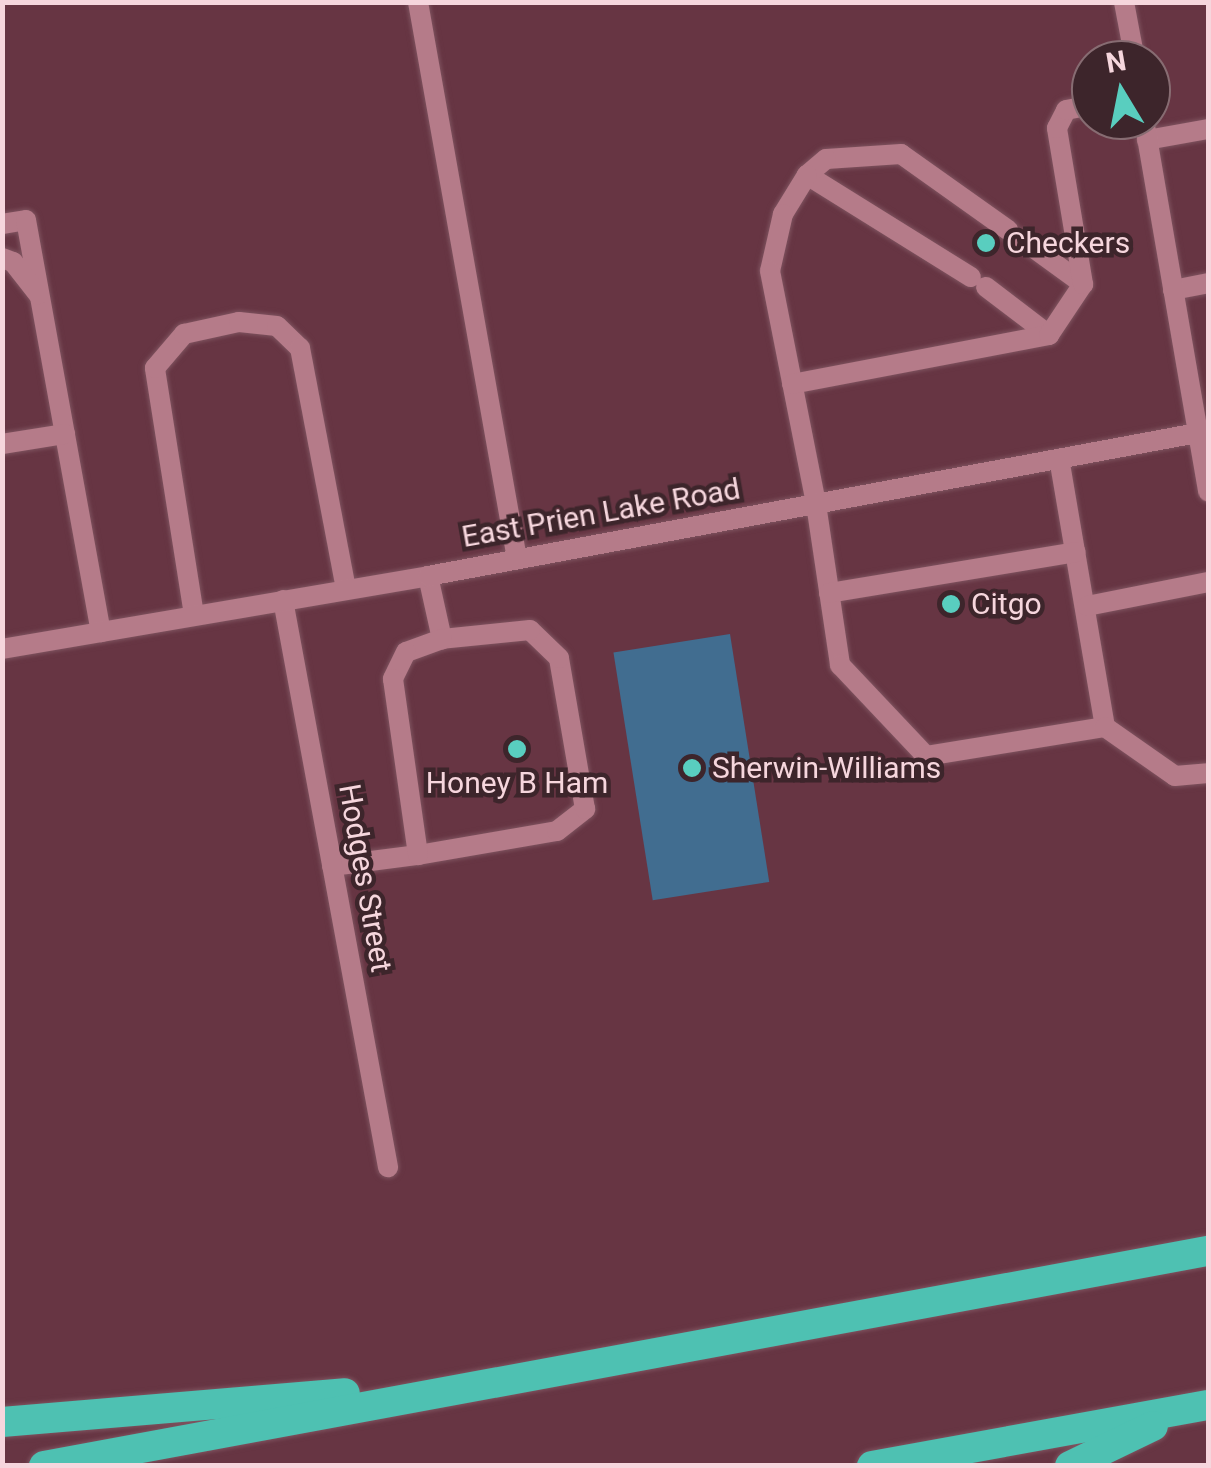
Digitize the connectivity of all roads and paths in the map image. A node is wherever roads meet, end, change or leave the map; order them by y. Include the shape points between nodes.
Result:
1 (418, 2) edge
2 (1124, 2) edge
3 (1131, 40) edge
4 (1071, 109) edge
5 (1208, 129) edge
6 (1171, 130) edge
7 (1148, 140) edge
8 (807, 176) junction
9 (2, 224) edge
10 (2, 258) edge
11 (1208, 283) edge
12 (1083, 284) junction
13 (1173, 290) junction
14 (40, 295) junction
15 (1049, 335) junction
16 (792, 384) junction
17 (1203, 432) edge
18 (65, 434) junction
19 (2, 444) edge
20 (1059, 459) junction
21 (1208, 492) edge
22 (816, 504) junction
23 (1076, 552) junction
24 (517, 559) junction
25 (428, 576) junction
26 (1208, 582) edge
27 (346, 588) junction
28 (829, 593) junction
29 (283, 600) junction
30 (1086, 606) junction
31 (194, 615) junction
32 (101, 632) junction
33 (442, 639) junction
34 (2, 649) edge
35 (1105, 727) junction
36 (1208, 772) edge
37 (418, 855) junction
38 (332, 866) junction
39 (388, 1167) dead end
40 (1203, 1252) edge
41 (528, 1378) junction
42 (1201, 1406) edge
43 (2, 1422) edge
44 (44, 1466) edge
45 (872, 1466) edge
46 (1070, 1466) edge

1 - 24 street
2 - 3 street
4 - 12 street via 1057,128
5 - 6 street
7 - 13 street
8 - 12 street via 826,159 901,154
8 - 15 street via 979,282
8 - 16 street via 783,214 770,271
9 - 14 street via 26,220
10 - 14 street
11 - 13 street
12 - 15 street
13 - 17 street
14 - 18 street
15 - 16 street
16 - 22 street
17 - 20 street, East Prien Lake Road
17 - 21 street
18 - 19 street
18 - 32 street
20 - 22 street, East Prien Lake Road
20 - 23 street
22 - 24 street, East Prien Lake Road
22 - 28 street
23 - 28 street
23 - 30 street
24 - 25 street, East Prien Lake Road
25 - 27 street, East Prien Lake Road
25 - 33 street
26 - 30 street
27 - 29 street, East Prien Lake Road
27 - 31 street via 300,348 277,326 239,322 184,334 155,368
28 - 35 street via 840,665 926,756
29 - 31 street, East Prien Lake Road
29 - 38 street, Hodges Street
30 - 35 street
31 - 32 street, East Prien Lake Road
32 - 34 street, East Prien Lake Road
33 - 37 street via 406,652 393,679
33 - 37 street via 530,630 559,658 585,809 557,831
35 - 36 street via 1175,776
37 - 38 street
38 - 39 street, Hodges Street
40 - 41 highway
41 - 43 highway
41 - 44 highway
42 - 45 highway
42 - 46 highway

